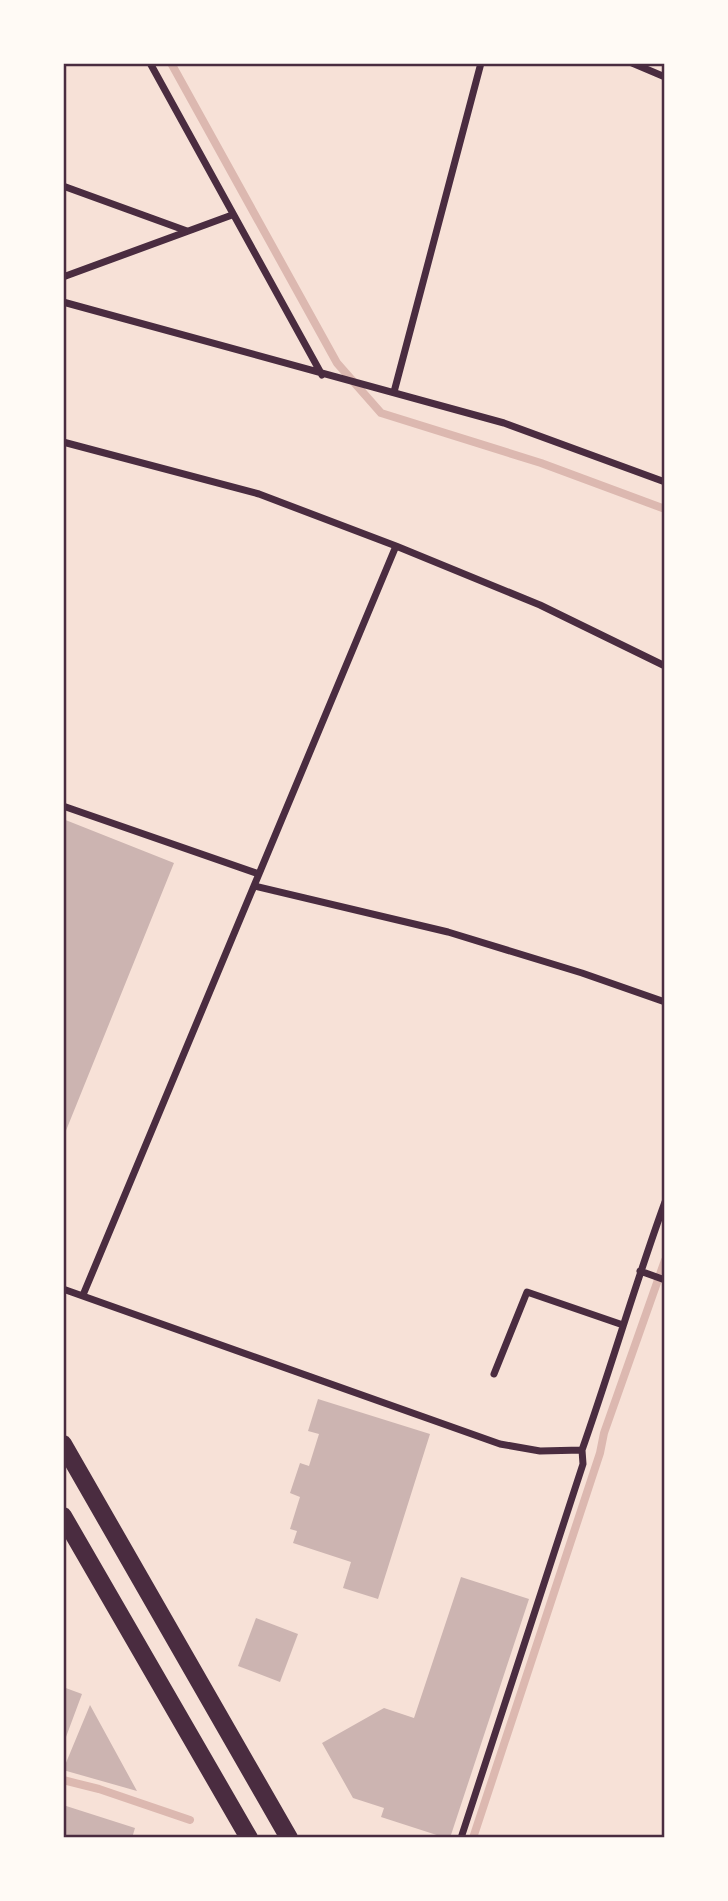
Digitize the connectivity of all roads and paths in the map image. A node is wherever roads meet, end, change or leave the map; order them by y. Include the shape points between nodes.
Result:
1 (150, 63) edge
2 (481, 63) edge
3 (632, 63) edge
4 (665, 77) edge
5 (63, 186) edge
6 (232, 215) junction
7 (187, 231) junction
8 (63, 277) edge
9 (63, 302) edge
10 (322, 375) junction
11 (394, 393) junction
12 (63, 442) edge
13 (665, 482) edge
14 (396, 546) junction
15 (665, 666) edge
16 (63, 806) edge
17 (259, 874) junction
18 (254, 886) junction
19 (665, 1002) edge
20 (665, 1202) edge
21 (640, 1271) junction
22 (665, 1280) edge
23 (63, 1289) edge
24 (83, 1295) junction
25 (623, 1325) junction
26 (494, 1374) dead end
27 (63, 1444) edge
28 (582, 1450) junction
29 (63, 1516) edge
30 (249, 1838) edge
31 (289, 1838) edge
32 (461, 1838) edge

1 - 6 street
2 - 11 street
3 - 4 street
5 - 7 street
6 - 7 street
6 - 10 street
7 - 8 street
9 - 10 street
10 - 11 street
11 - 13 street via 504,423
12 - 14 street via 259,494
14 - 15 street via 540,605
14 - 17 street
16 - 17 street
17 - 18 street
18 - 19 street via 448,932
18 - 24 street
20 - 21 street
21 - 22 street
21 - 25 street
23 - 24 street
24 - 28 street via 500,1444 540,1451
25 - 26 street via 527,1292
25 - 28 street
27 - 31 main road
28 - 32 street via 583,1464
29 - 30 main road

